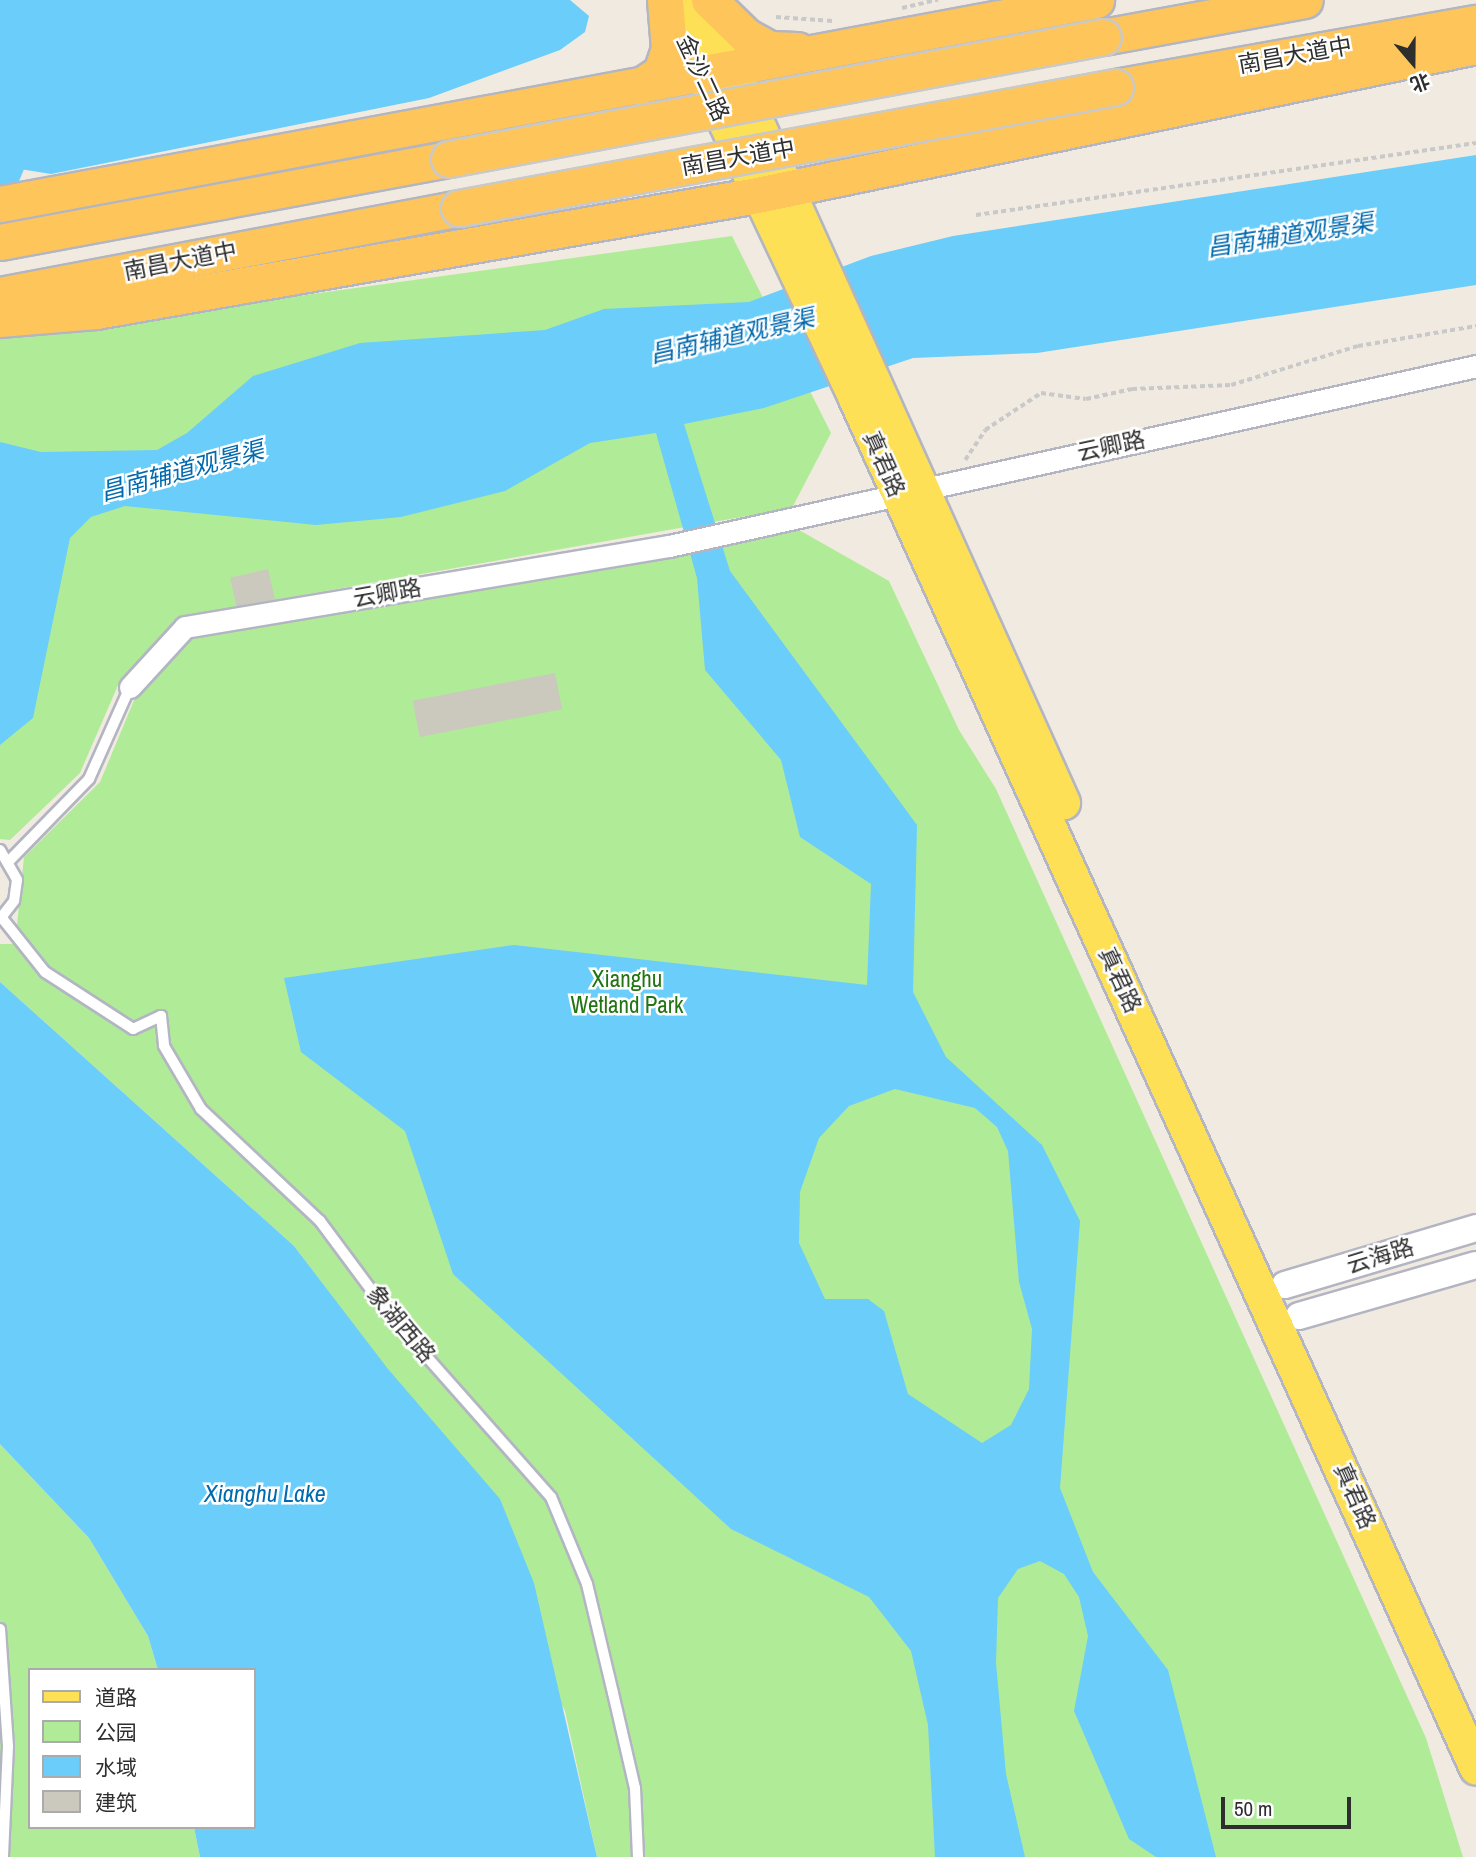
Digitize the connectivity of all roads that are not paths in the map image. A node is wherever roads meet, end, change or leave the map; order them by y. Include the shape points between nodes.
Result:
1 (666, 0) edge
2 (702, 0) edge
3 (709, 0) edge
4 (1096, 0) edge
5 (1305, 0) edge
6 (1476, 23) edge
7 (832, 37) junction
8 (1476, 46) edge
9 (717, 73) junction
10 (639, 87) junction
11 (234, 161) junction
12 (771, 191) junction
13 (0, 204) edge
14 (0, 242) edge
15 (5, 306) edge
16 (1476, 366) edge
17 (924, 486) junction
18 (130, 687) joint
19 (0, 850) edge
20 (10, 860) junction
21 (1, 918) edge
22 (1476, 1228) edge
23 (1476, 1265) edge
24 (1285, 1285) junction
25 (1299, 1316) junction
26 (0, 1629) edge
27 (1476, 1718) edge
28 (1476, 1768) edge
29 (3, 1857) edge
30 (638, 1857) edge

1 - 9 main road, 金沙二路
1 - 10 highway via 669,49 661,72
2 - 9 main road, 金沙二路
3 - 7 highway via 769,49
4 - 7 highway
5 - 14 highway, bridge
6 - 15 highway, 南昌大道中, bridge via 459,208
7 - 9 highway
8 - 12 highway
9 - 10 highway
9 - 12 main road, 金沙二路
10 - 11 highway
11 - 13 highway
11 - 14 highway
12 - 15 highway via 96,311
12 - 17 main road, 真君路 via 865,390
16 - 17 street, 云卿路
17 - 18 street, 云卿路 via 669,546 184,627
17 - 24 main road, 真君路
17 - 28 main road, 真君路
18 - 20 lane via 89,779
19 - 20 lane
20 - 21 lane via 14,901
21 - 30 lane, 象湖西路 via 44,972 133,1029 161,1016 164,1046 201,1109 320,1222 389,1314 551,1497 587,1584 610,1679 635,1788
22 - 24 street, 云海路
23 - 25 street, 云海路
24 - 25 main road, 真君路
25 - 27 main road, 真君路
26 - 29 lane via 8,1746

